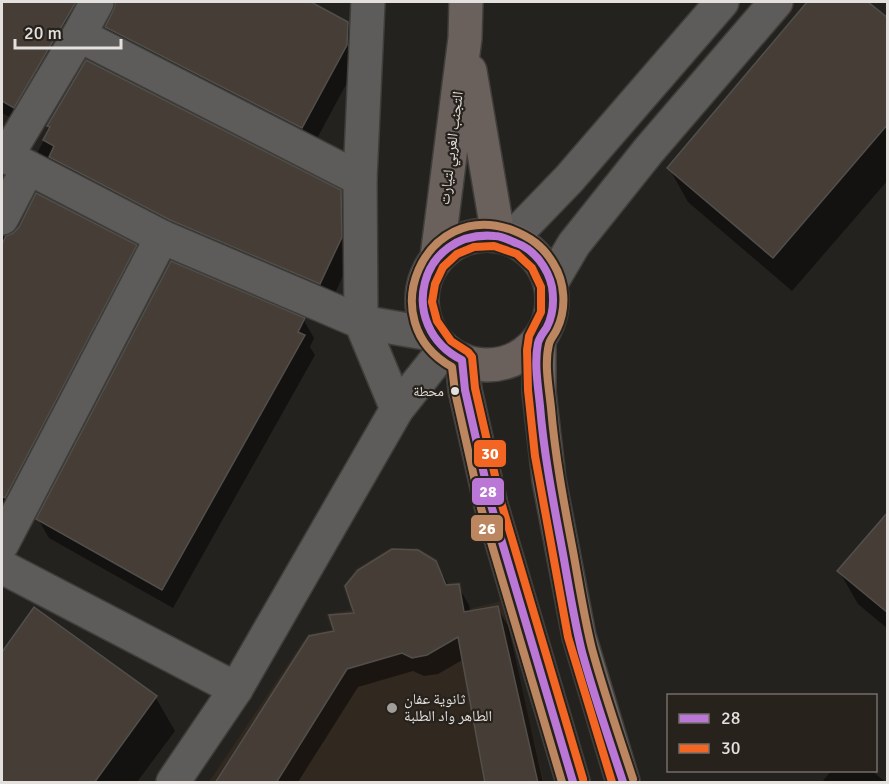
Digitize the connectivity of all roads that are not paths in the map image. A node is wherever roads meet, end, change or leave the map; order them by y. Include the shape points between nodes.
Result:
1 (97, 2) edge
2 (466, 2) edge
3 (722, 2) edge
4 (776, 2) edge
5 (363, 4) edge
6 (79, 35) junction
7 (465, 38) junction
8 (12, 160) edge
9 (360, 179) junction
10 (2, 218) edge
11 (162, 237) junction
12 (504, 237) junction
13 (437, 257) junction
14 (551, 283) junction
15 (361, 322) junction
16 (539, 340) junction
17 (446, 348) junction
18 (397, 409) junction
19 (2, 544) edge
20 (2, 567) edge
21 (236, 689) junction
22 (173, 783) edge
23 (573, 783) edge
24 (623, 783) edge

1 - 6 street
2 - 7 highway, التجنب الغربي لتيارت
3 - 12 street via 569,179
4 - 14 street via 649,150 574,244
5 - 9 street
6 - 8 street
6 - 9 street
7 - 12 highway, التجنب الغربي لتيارت
7 - 13 highway, التجنب الغربي لتيارت
8 - 10 street
8 - 11 street
9 - 15 street
11 - 15 street
11 - 19 street
12 - 13 highway via 481,234 464,238
12 - 14 highway via 529,249
13 - 17 highway via 426,275 421,295 423,316
14 - 16 highway via 549,323
15 - 17 street
15 - 18 street
16 - 17 highway via 512,361 495,365 478,365
16 - 24 highway via 539,392 551,491 579,636
17 - 18 street
17 - 23 highway via 465,390 491,505
18 - 21 street
20 - 21 street
21 - 22 street

